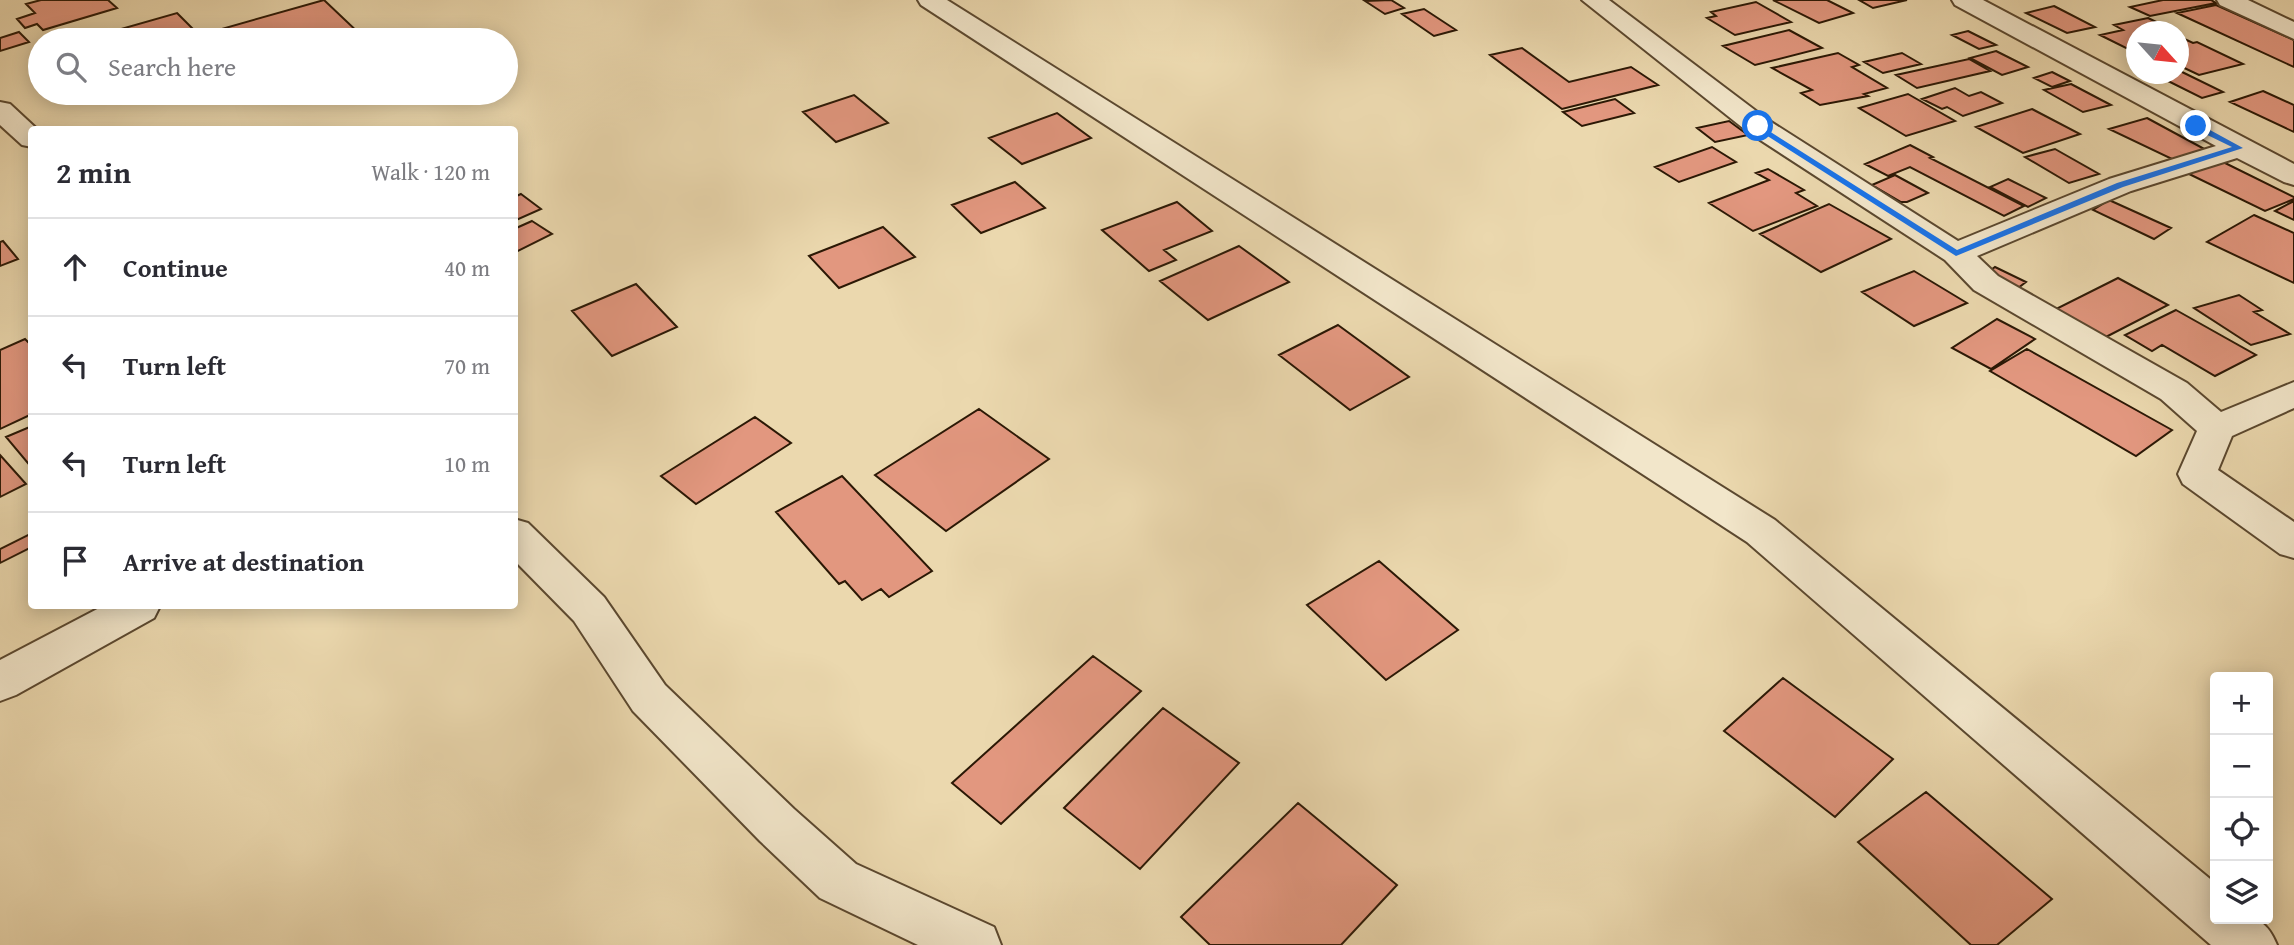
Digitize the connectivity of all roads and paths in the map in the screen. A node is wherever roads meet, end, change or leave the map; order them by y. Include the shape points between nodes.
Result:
1 (930, 0) edge
2 (1594, 0) edge
3 (1964, 0) edge
4 (2230, 0) edge
5 (2294, 31) edge
6 (0, 110) edge
7 (28, 135) edge
8 (2239, 148) junction
9 (2294, 176) edge
10 (1956, 254) junction
11 (2294, 394) edge
12 (2217, 428) junction
13 (518, 538) edge
14 (2294, 543) edge
15 (134, 609) edge
16 (0, 682) edge
17 (2210, 911) edge
18 (2226, 924) edge
19 (975, 945) edge
20 (2251, 945) edge

1 - 17 street via 1761,531
2 - 10 street via 1758,126
3 - 8 street
4 - 5 street
6 - 7 street
8 - 9 street
8 - 10 street via 2120,185
10 - 12 street via 1986,283 2174,391
11 - 12 street
12 - 14 street via 2197,474
13 - 19 street via 589,609 649,698 838,881
15 - 16 street
18 - 20 street

